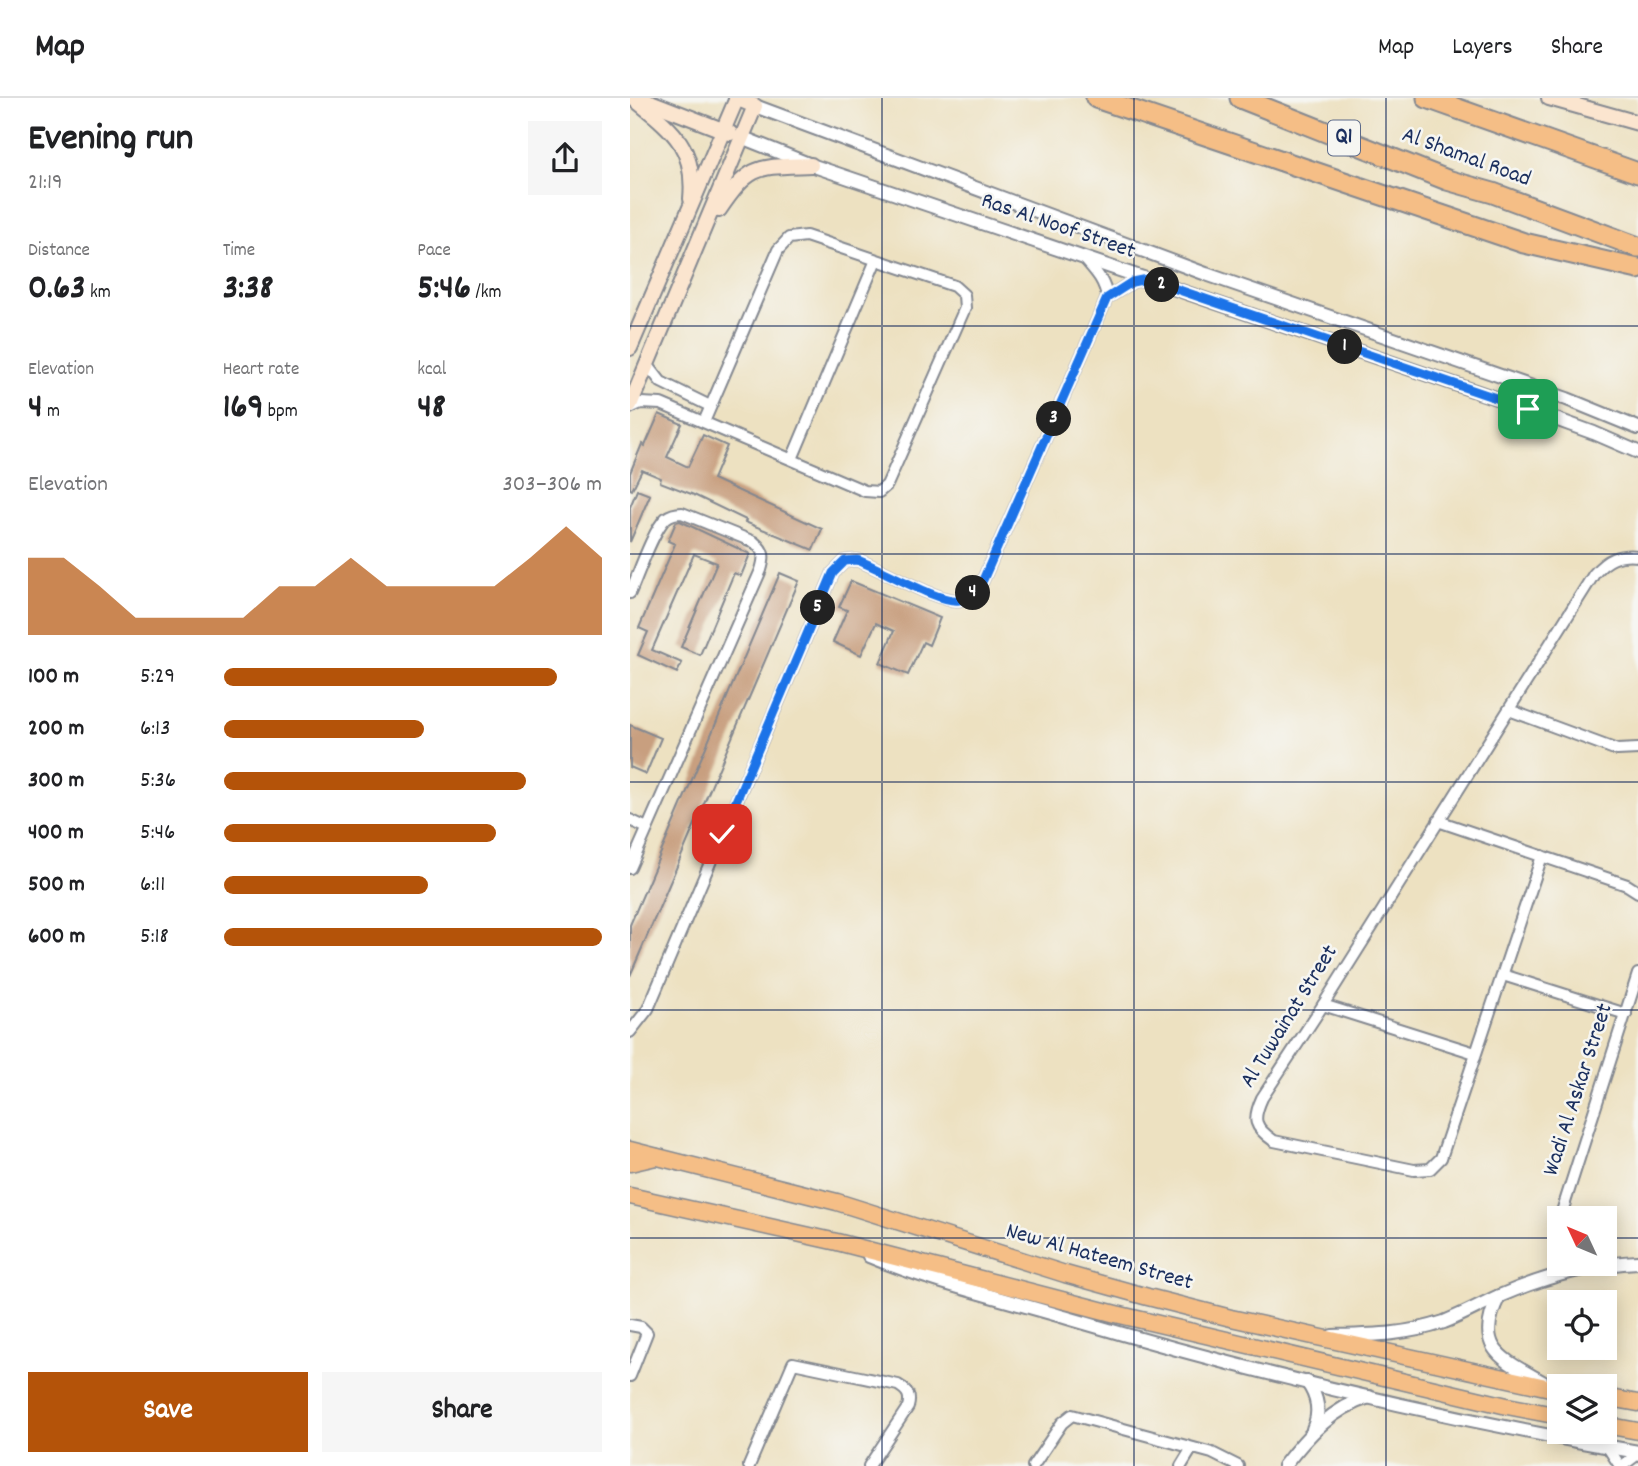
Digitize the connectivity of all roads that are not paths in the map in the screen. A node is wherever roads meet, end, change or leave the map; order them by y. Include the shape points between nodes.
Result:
1 (633, 98) edge
2 (640, 98) edge
3 (737, 98) edge
4 (1097, 98) edge
5 (1240, 98) edge
6 (1427, 98) edge
7 (1549, 98) edge
8 (755, 106) junction
9 (1638, 123) edge
10 (723, 130) junction
11 (741, 137) junction
12 (811, 164) junction
13 (1638, 173) edge
14 (687, 218) junction
15 (703, 230) junction
16 (1638, 247) edge
17 (1083, 257) junction
18 (876, 260) junction
19 (1638, 269) edge
20 (1147, 279) junction
21 (1107, 298) junction
22 (630, 348) edge
23 (647, 364) junction
24 (630, 406) edge
25 (710, 406) junction
26 (704, 422) junction
27 (1638, 428) edge
28 (1638, 452) edge
29 (792, 459) junction
30 (1638, 556) edge
31 (630, 593) edge
32 (1508, 710) junction
33 (1638, 750) edge
34 (630, 820) edge
35 (1438, 821) junction
36 (647, 828) junction
37 (1542, 856) junction
38 (630, 868) edge
39 (1638, 892) edge
40 (1638, 974) edge
41 (1503, 975) junction
42 (1322, 1005) junction
43 (1626, 1014) junction
44 (630, 1032) edge
45 (1475, 1053) junction
46 (630, 1150) edge
47 (658, 1157) junction
48 (630, 1163) edge
49 (630, 1196) edge
50 (1564, 1206) edge
51 (837, 1242) junction
52 (1638, 1262) edge
53 (1617, 1263) edge
54 (1549, 1276) edge
55 (1499, 1296) junction
56 (630, 1325) edge
57 (1316, 1336) junction
58 (630, 1376) edge
59 (1307, 1382) junction
60 (1547, 1384) edge
61 (1547, 1388) edge
62 (1370, 1396) junction
63 (1617, 1400) edge
64 (1638, 1403) edge
65 (1547, 1414) edge
66 (1617, 1427) edge
67 (1638, 1431) edge
68 (1312, 1432) junction
69 (1607, 1446) junction
70 (1192, 1448) junction
71 (1638, 1453) edge
72 (749, 1466) edge
73 (869, 1466) edge
74 (1033, 1466) edge
75 (1181, 1466) edge
76 (1238, 1466) edge
77 (1284, 1466) edge
78 (1621, 1466) edge

1 - 14 main road via 673,131 688,154 692,178
2 - 10 main road
3 - 8 main road
3 - 10 main road
4 - 19 highway via 1524,243
5 - 16 highway, Al Shamal Road / Q1 via 1447,180
6 - 13 highway, Al Shamal Road
7 - 9 main road
8 - 11 main road
8 - 27 street, Ras Al Noof Street
10 - 11 main road
10 - 14 main road
11 - 12 street, Ras Al Noof Street
11 - 15 main road
12 - 15 main road via 758,169 742,178
12 - 17 street, Ras Al Noof Street
14 - 22 main road
15 - 23 main road
17 - 20 street, Ras Al Noof Street
17 - 21 street via 1101,278
18 - 25 street via 800,235 785,241
18 - 29 street
18 - 29 street via 958,288 965,308 883,489 869,493
20 - 21 street via 1132,282
20 - 28 street, Ras Al Noof Street via 1539,412
21 - 44 street via 977,590 968,597 948,600 857,560 845,561 833,573 648,1009
23 - 24 main road
23 - 25 street via 661,382
24 - 26 street via 654,402
25 - 26 street
26 - 29 street
30 - 32 street, Al Tuwainat Street via 1614,557 1594,574
31 - 36 street via 657,530 674,514 682,513 754,542 763,552 761,570
32 - 33 street via 1617,750
32 - 35 street, Al Tuwainat Street
34 - 36 street
35 - 37 street
35 - 42 street, Al Tuwainat Street
36 - 38 street
37 - 39 street
37 - 41 street, Al Tuwainat Street
40 - 43 street, Wadi Al Askar Street
41 - 43 street
41 - 45 street, Al Tuwainat Street
42 - 45 street
42 - 45 street, Al Tuwainat Street via 1256,1111 1256,1124 1274,1141 1414,1170 1430,1168 1441,1158
43 - 50 street, Wadi Al Askar Street
46 - 47 main road, New Al Hateem Street
47 - 48 main road
47 - 57 main road, New Al Hateem Street via 837,1202 1127,1292
49 - 51 main road, New Al Hateem Street
51 - 59 street via 942,1282
51 - 65 main road, New Al Hateem Street via 1116,1314
52 - 53 street
54 - 55 street
55 - 57 street via 1446,1321 1391,1335
55 - 60 street via 1487,1331 1494,1348
56 - 58 street via 647,1333
57 - 61 main road, New Al Hateem Street
59 - 62 street
59 - 68 street via 1318,1408
62 - 68 street via 1337,1411
62 - 69 street
63 - 64 main road
66 - 67 main road
68 - 77 street
69 - 71 street
69 - 78 street
70 - 74 street via 1072,1415
70 - 75 street
70 - 76 street
71 - 78 street
72 - 73 street via 793,1363 898,1385 908,1394 908,1407

